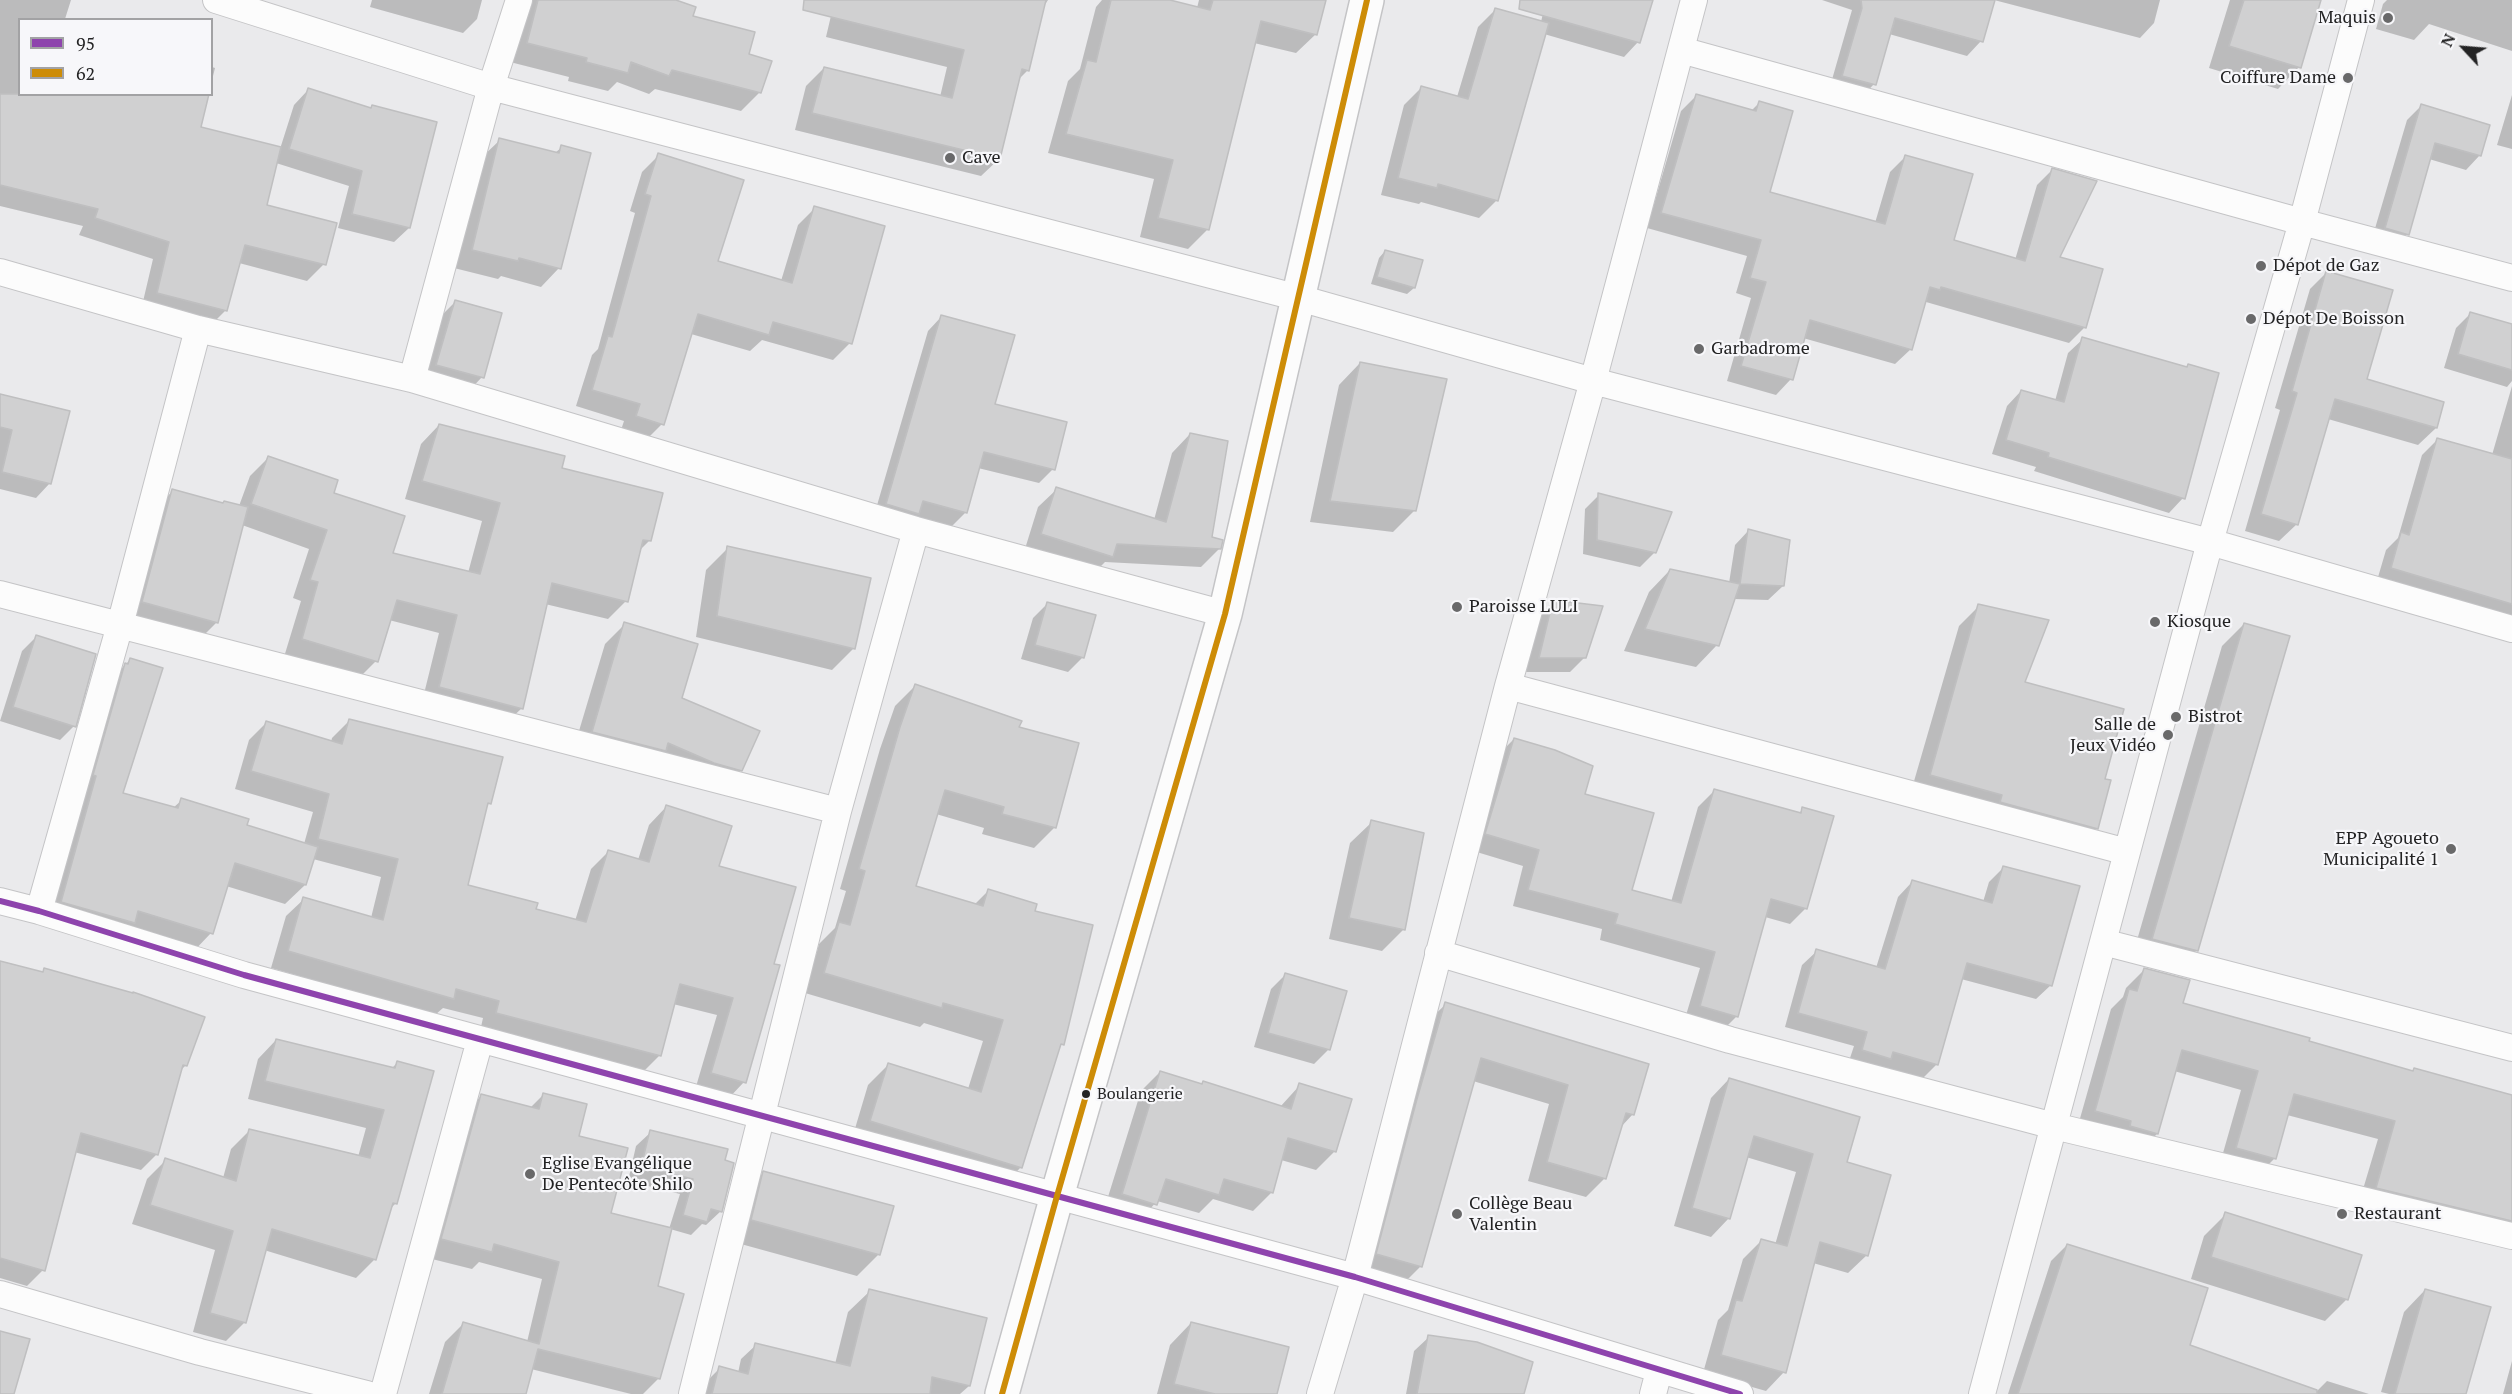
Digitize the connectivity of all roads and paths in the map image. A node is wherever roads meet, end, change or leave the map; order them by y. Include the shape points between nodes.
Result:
1 (216, 0) edge
2 (519, 0) edge
3 (1367, 0) edge
4 (1694, 0) edge
5 (2361, 0) edge
6 (1681, 50) junction
7 (491, 87) junction
8 (2302, 222) junction
9 (0, 272) edge
10 (2512, 278) edge
11 (1299, 298) junction
12 (198, 329) junction
13 (412, 379) junction
14 (1593, 381) junction
15 (916, 530) junction
16 (2210, 542) junction
17 (0, 594) edge
18 (1225, 614) junction
19 (120, 626) junction
20 (2512, 629) edge
21 (1508, 686) junction
22 (838, 811) junction
23 (2127, 852) junction
24 (0, 901) edge
25 (39, 911) junction
26 (2103, 942) junction
27 (1438, 953) junction
28 (480, 1040) junction
29 (2512, 1048) edge
30 (763, 1115) junction
31 (2054, 1126) junction
32 (1057, 1196) junction
33 (2512, 1236) edge
34 (1355, 1277) junction
35 (0, 1294) edge
36 (1656, 1382) edge
37 (367, 1394) edge
38 (384, 1394) edge
39 (692, 1394) edge
40 (1002, 1394) edge
41 (1320, 1394) edge
42 (1740, 1394) edge
43 (1982, 1394) edge

1 - 7 street
2 - 7 street
3 - 11 street
4 - 6 street
5 - 8 street
6 - 8 street
6 - 14 street
7 - 11 street
7 - 13 street
8 - 10 street
8 - 16 street
9 - 12 street
11 - 14 street
11 - 18 street
12 - 13 street
12 - 19 street
13 - 15 street
14 - 16 street
14 - 21 street
15 - 18 street
15 - 22 street
16 - 20 street
16 - 23 street
17 - 19 street
18 - 32 street
19 - 22 street
19 - 25 street
21 - 23 street
21 - 27 street
22 - 30 street
23 - 26 street
24 - 25 street
25 - 28 street via 244,975
26 - 29 street
26 - 31 street
27 - 31 street via 1730,1040
27 - 34 street
28 - 30 street
28 - 38 street
30 - 32 street
30 - 39 street
31 - 33 street
31 - 43 street
32 - 34 street
32 - 40 street
34 - 36 street
34 - 41 street
35 - 37 street via 200,1352
36 - 42 street

